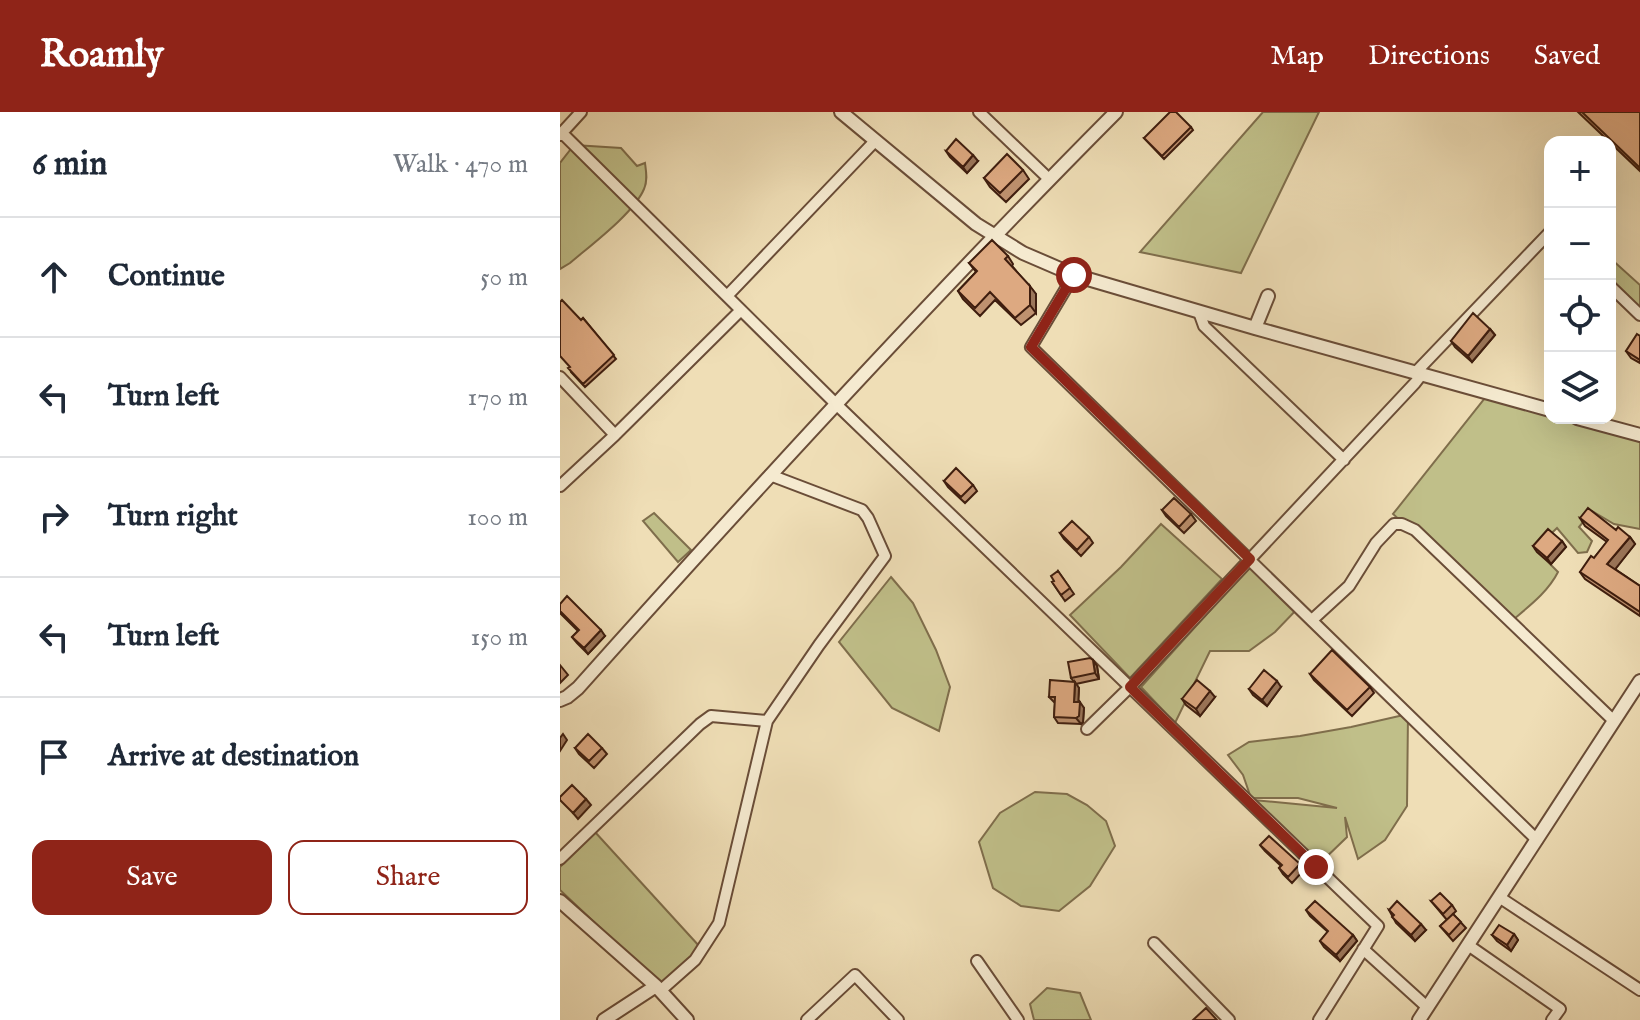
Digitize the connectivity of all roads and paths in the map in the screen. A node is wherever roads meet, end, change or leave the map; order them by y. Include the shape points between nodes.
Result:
1 (581, 112) edge
2 (841, 112) edge
3 (979, 112) edge
4 (1116, 112) edge
5 (561, 134) edge
6 (875, 141) junction
7 (1049, 179) junction
8 (995, 234) junction
9 (1544, 238) edge
10 (1074, 275) junction
11 (1616, 292) edge
12 (727, 296) junction
13 (1268, 296) dead end
14 (741, 310) junction
15 (1199, 312) junction
16 (1640, 315) edge
17 (1255, 328) junction
18 (1419, 373) junction
19 (560, 377) edge
20 (837, 405) junction
21 (1544, 408) edge
22 (1599, 424) edge
23 (615, 435) junction
24 (1640, 435) edge
25 (1344, 460) junction
26 (770, 475) junction
27 (560, 486) edge
28 (1250, 559) junction
29 (1312, 620) junction
30 (1640, 681) edge
31 (1130, 687) junction
32 (560, 700) edge
33 (767, 721) junction
34 (1614, 721) junction
35 (1087, 729) dead end
36 (1537, 840) junction
37 (560, 859) edge
38 (1499, 897) junction
39 (560, 901) edge
40 (1154, 943) dead end
41 (1468, 945) junction
42 (1363, 949) junction
43 (977, 961) dead end
44 (658, 989) junction
45 (1640, 990) edge
46 (1427, 1007) junction
47 (604, 1020) edge
48 (687, 1020) edge
49 (807, 1020) edge
50 (898, 1020) edge
51 (1018, 1020) edge
52 (1229, 1020) edge
53 (1319, 1020) edge
54 (1419, 1020) edge
55 (1552, 1020) edge

1 - 5 street
2 - 6 street
3 - 7 street
4 - 7 street
5 - 12 street
6 - 8 street
6 - 12 street
7 - 8 street
8 - 10 street
8 - 20 street
9 - 18 street
10 - 15 street
10 - 28 street via 1031,347
11 - 16 street
12 - 14 street
13 - 17 street
14 - 20 street
14 - 23 street
15 - 17 street
15 - 25 street via 1204,326
17 - 18 street
18 - 21 street
18 - 25 street
19 - 23 street
20 - 26 street
20 - 31 street
22 - 24 street
23 - 27 street
25 - 28 street
26 - 32 street via 578,688
26 - 33 street via 862,510 885,556
28 - 29 street
28 - 31 street
29 - 34 street via 1349,586 1386,532 1402,524 1415,530
29 - 36 street
30 - 34 street
31 - 35 street
31 - 42 street via 1378,926
33 - 37 street via 711,716
33 - 44 street via 719,923 695,960
34 - 36 street
36 - 38 street
38 - 41 street
38 - 45 street
39 - 44 street
40 - 52 street
41 - 46 street
41 - 55 street via 1560,1009
42 - 46 street
42 - 53 street
43 - 51 street
44 - 47 street
44 - 48 street
46 - 54 street
49 - 50 street via 855,975

